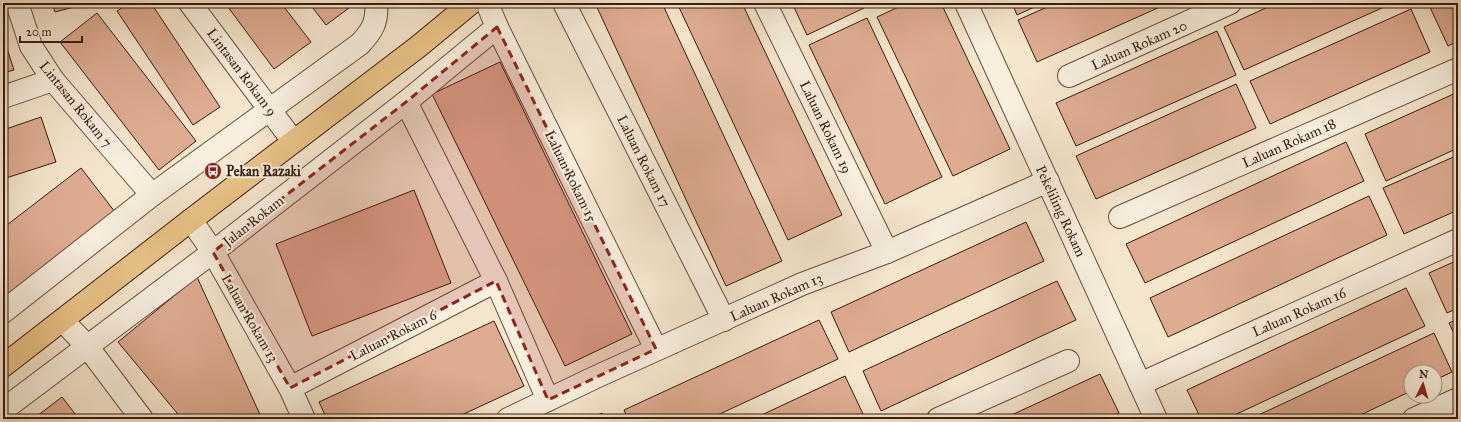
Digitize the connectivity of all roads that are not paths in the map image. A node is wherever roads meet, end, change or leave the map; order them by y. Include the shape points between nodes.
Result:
1 (17, 3) edge
2 (190, 3) edge
3 (470, 3) edge
4 (487, 3) edge
5 (564, 3) edge
6 (765, 3) edge
7 (966, 3) edge
8 (1230, 3) edge
9 (376, 11) edge
10 (497, 26) junction
11 (1458, 69) edge
12 (1069, 76) dead end
13 (53, 80) junction
14 (3, 97) edge
15 (406, 102) junction
16 (270, 110) junction
17 (293, 141) junction
18 (1048, 181) junction
19 (152, 195) junction
20 (1120, 217) dead end
21 (191, 220) junction
22 (1458, 240) edge
23 (212, 252) junction
24 (887, 252) junction
25 (496, 281) junction
26 (3, 312) edge
27 (724, 320) junction
28 (63, 321) junction
29 (87, 346) junction
30 (656, 350) junction
31 (1068, 361) dead end
32 (3, 366) edge
33 (1140, 384) junction
34 (290, 388) junction
35 (1458, 399) edge
36 (548, 400) junction
37 (3, 410) edge
38 (142, 419) edge
39 (304, 419) edge
40 (508, 419) edge
41 (938, 419) edge
42 (1156, 419) edge
43 (1414, 419) edge

1 - 13 street, Lintasan Rokam 7 via 31,46
2 - 16 street, Lintasan Rokam 9
3 - 17 main road via 419,46
4 - 10 street, Laluan Rokam 15
5 - 27 street, Laluan Rokam 17
6 - 24 street, Laluan Rokam 19
7 - 18 street, Pekeliling Rokam
8 - 12 street, Laluan Rokam 20
9 - 16 street via 370,33 360,44
10 - 15 street, Jalan Rokam
10 - 30 street, Laluan Rokam 15
11 - 20 street, Laluan Rokam 18
13 - 14 street
13 - 19 street, Lintasan Rokam 7
15 - 23 street, Jalan Rokam
15 - 25 street
16 - 17 street, Lintasan Rokam 9
16 - 19 street
17 - 21 main road
18 - 24 street, Laluan Rokam 13
18 - 33 street, Pekeliling Rokam
19 - 26 street
21 - 23 street, Laluan Rokam 13
21 - 28 main road
22 - 33 street, Laluan Rokam 16
23 - 29 street, Jalan Rokam
23 - 34 street, Laluan Rokam 13
24 - 27 street, Laluan Rokam 13 via 802,284
25 - 34 street, Laluan Rokam 6
25 - 36 street
27 - 30 street, Laluan Rokam 13
28 - 29 street
28 - 32 main road
29 - 37 street, Jalan Rokam
29 - 38 street
30 - 36 street, Laluan Rokam 13
31 - 41 street
33 - 42 street, Pekeliling Rokam
34 - 39 street, Laluan Rokam 13
35 - 43 street
36 - 40 street, Laluan Rokam 13

